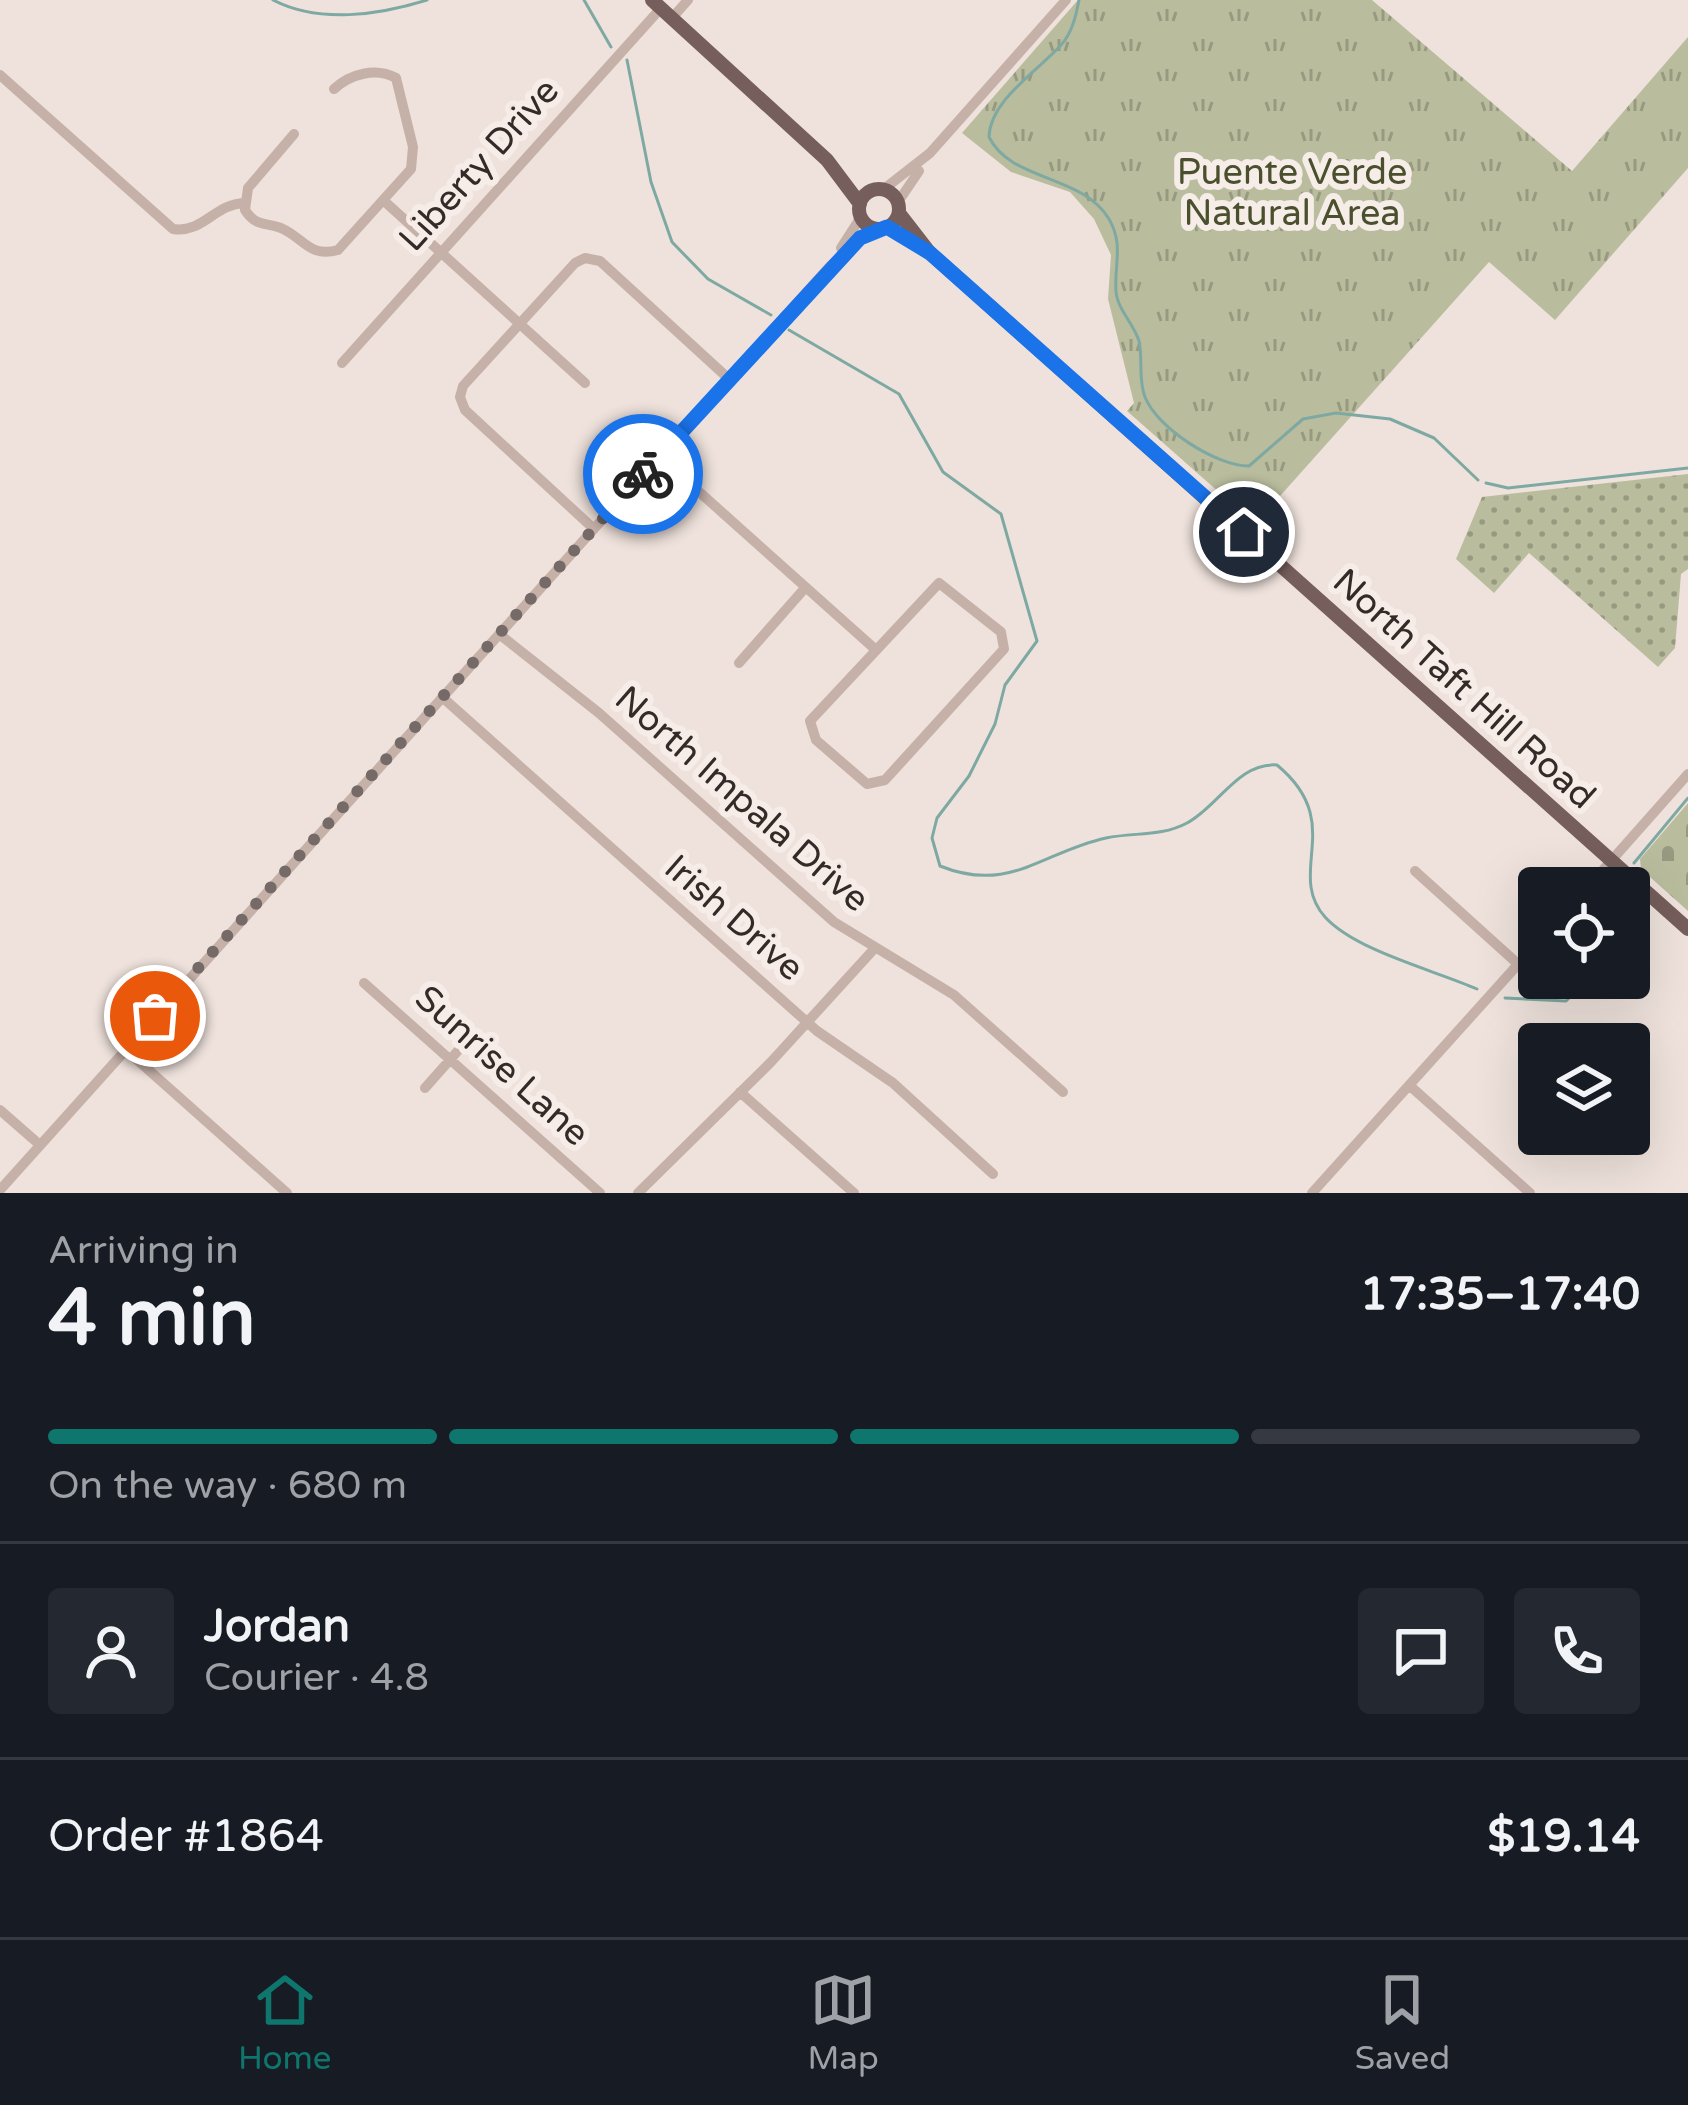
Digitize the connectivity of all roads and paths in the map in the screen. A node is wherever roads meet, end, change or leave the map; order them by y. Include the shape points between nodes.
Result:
1 (688, 0) edge
2 (1066, 0) edge
3 (662, 9) edge
4 (0, 75) edge
5 (334, 89) dead end
6 (294, 134) dead end
7 (930, 153) junction
8 (826, 160) junction
9 (877, 190) junction
10 (383, 200) junction
11 (244, 202) junction
12 (898, 207) junction
13 (860, 210) junction
14 (881, 228) junction
15 (442, 252) junction
16 (930, 253) junction
17 (830, 266) junction
18 (520, 324) junction
19 (342, 362) dead end
20 (729, 379) junction
21 (585, 383) dead end
22 (659, 457) junction
23 (594, 530) junction
24 (806, 588) junction
25 (499, 634) junction
26 (876, 650) junction
27 (739, 663) dead end
28 (442, 697) junction
29 (1688, 775) edge
30 (1611, 861) junction
31 (1606, 867) edge
32 (1415, 871) dead end
33 (1688, 929) edge
34 (874, 949) junction
35 (1518, 964) joint
36 (364, 983) dead end
37 (808, 1023) junction
38 (463, 1046) dead end
39 (125, 1049) junction
40 (450, 1060) junction
41 (1409, 1085) junction
42 (425, 1088) dead end
43 (740, 1091) junction
44 (1063, 1092) dead end
45 (0, 1109) edge
46 (40, 1145) junction
47 (993, 1174) dead end
48 (1515, 1188) edge
49 (0, 1190) edge
50 (287, 1193) edge
51 (600, 1193) edge
52 (638, 1193) edge
53 (854, 1193) edge
54 (1312, 1193) edge
55 (1530, 1193) edge

1 - 3 street, Liberty Drive
2 - 7 street
3 - 8 main road
3 - 15 street, Liberty Drive
4 - 11 street via 173,229 188,230 226,204
5 - 10 street via 351,76 389,73 398,80 413,154 411,169
6 - 11 street
7 - 9 street
7 - 12 street
8 - 9 main road
8 - 13 main road
9 - 12 main road, North Taft Hill Road
9 - 13 main road
10 - 11 street via 327,253 256,223
10 - 15 street
12 - 14 main road
12 - 16 main road, North Taft Hill Road
13 - 14 main road, North Taft Hill Road
13 - 17 street
14 - 16 main road, North Taft Hill Road
14 - 17 street
15 - 18 street
15 - 19 street, Liberty Drive
16 - 30 main road, North Taft Hill Road
17 - 20 street
18 - 20 street via 575,263 589,258
18 - 21 street
18 - 23 street via 460,399
20 - 22 street
22 - 23 street
22 - 24 street
23 - 25 street
24 - 26 street
24 - 27 street
25 - 28 street
25 - 34 street, North Impala Drive
26 - 26 street via 809,728 875,784 1006,640 940,584
28 - 37 street, Irish Drive
28 - 39 street
29 - 30 street
30 - 31 street
30 - 33 main road, North Taft Hill Road
32 - 35 street
34 - 37 street
34 - 44 street, North Impala Drive via 954,995
35 - 41 street
36 - 40 street, Sunrise Lane
37 - 43 street
37 - 47 street, Irish Drive via 893,1083
38 - 40 street
39 - 46 street
39 - 50 street
40 - 42 street
40 - 51 street, Sunrise Lane
41 - 48 street
41 - 54 street
43 - 52 street
43 - 53 street
45 - 46 street
46 - 49 street
48 - 55 street

